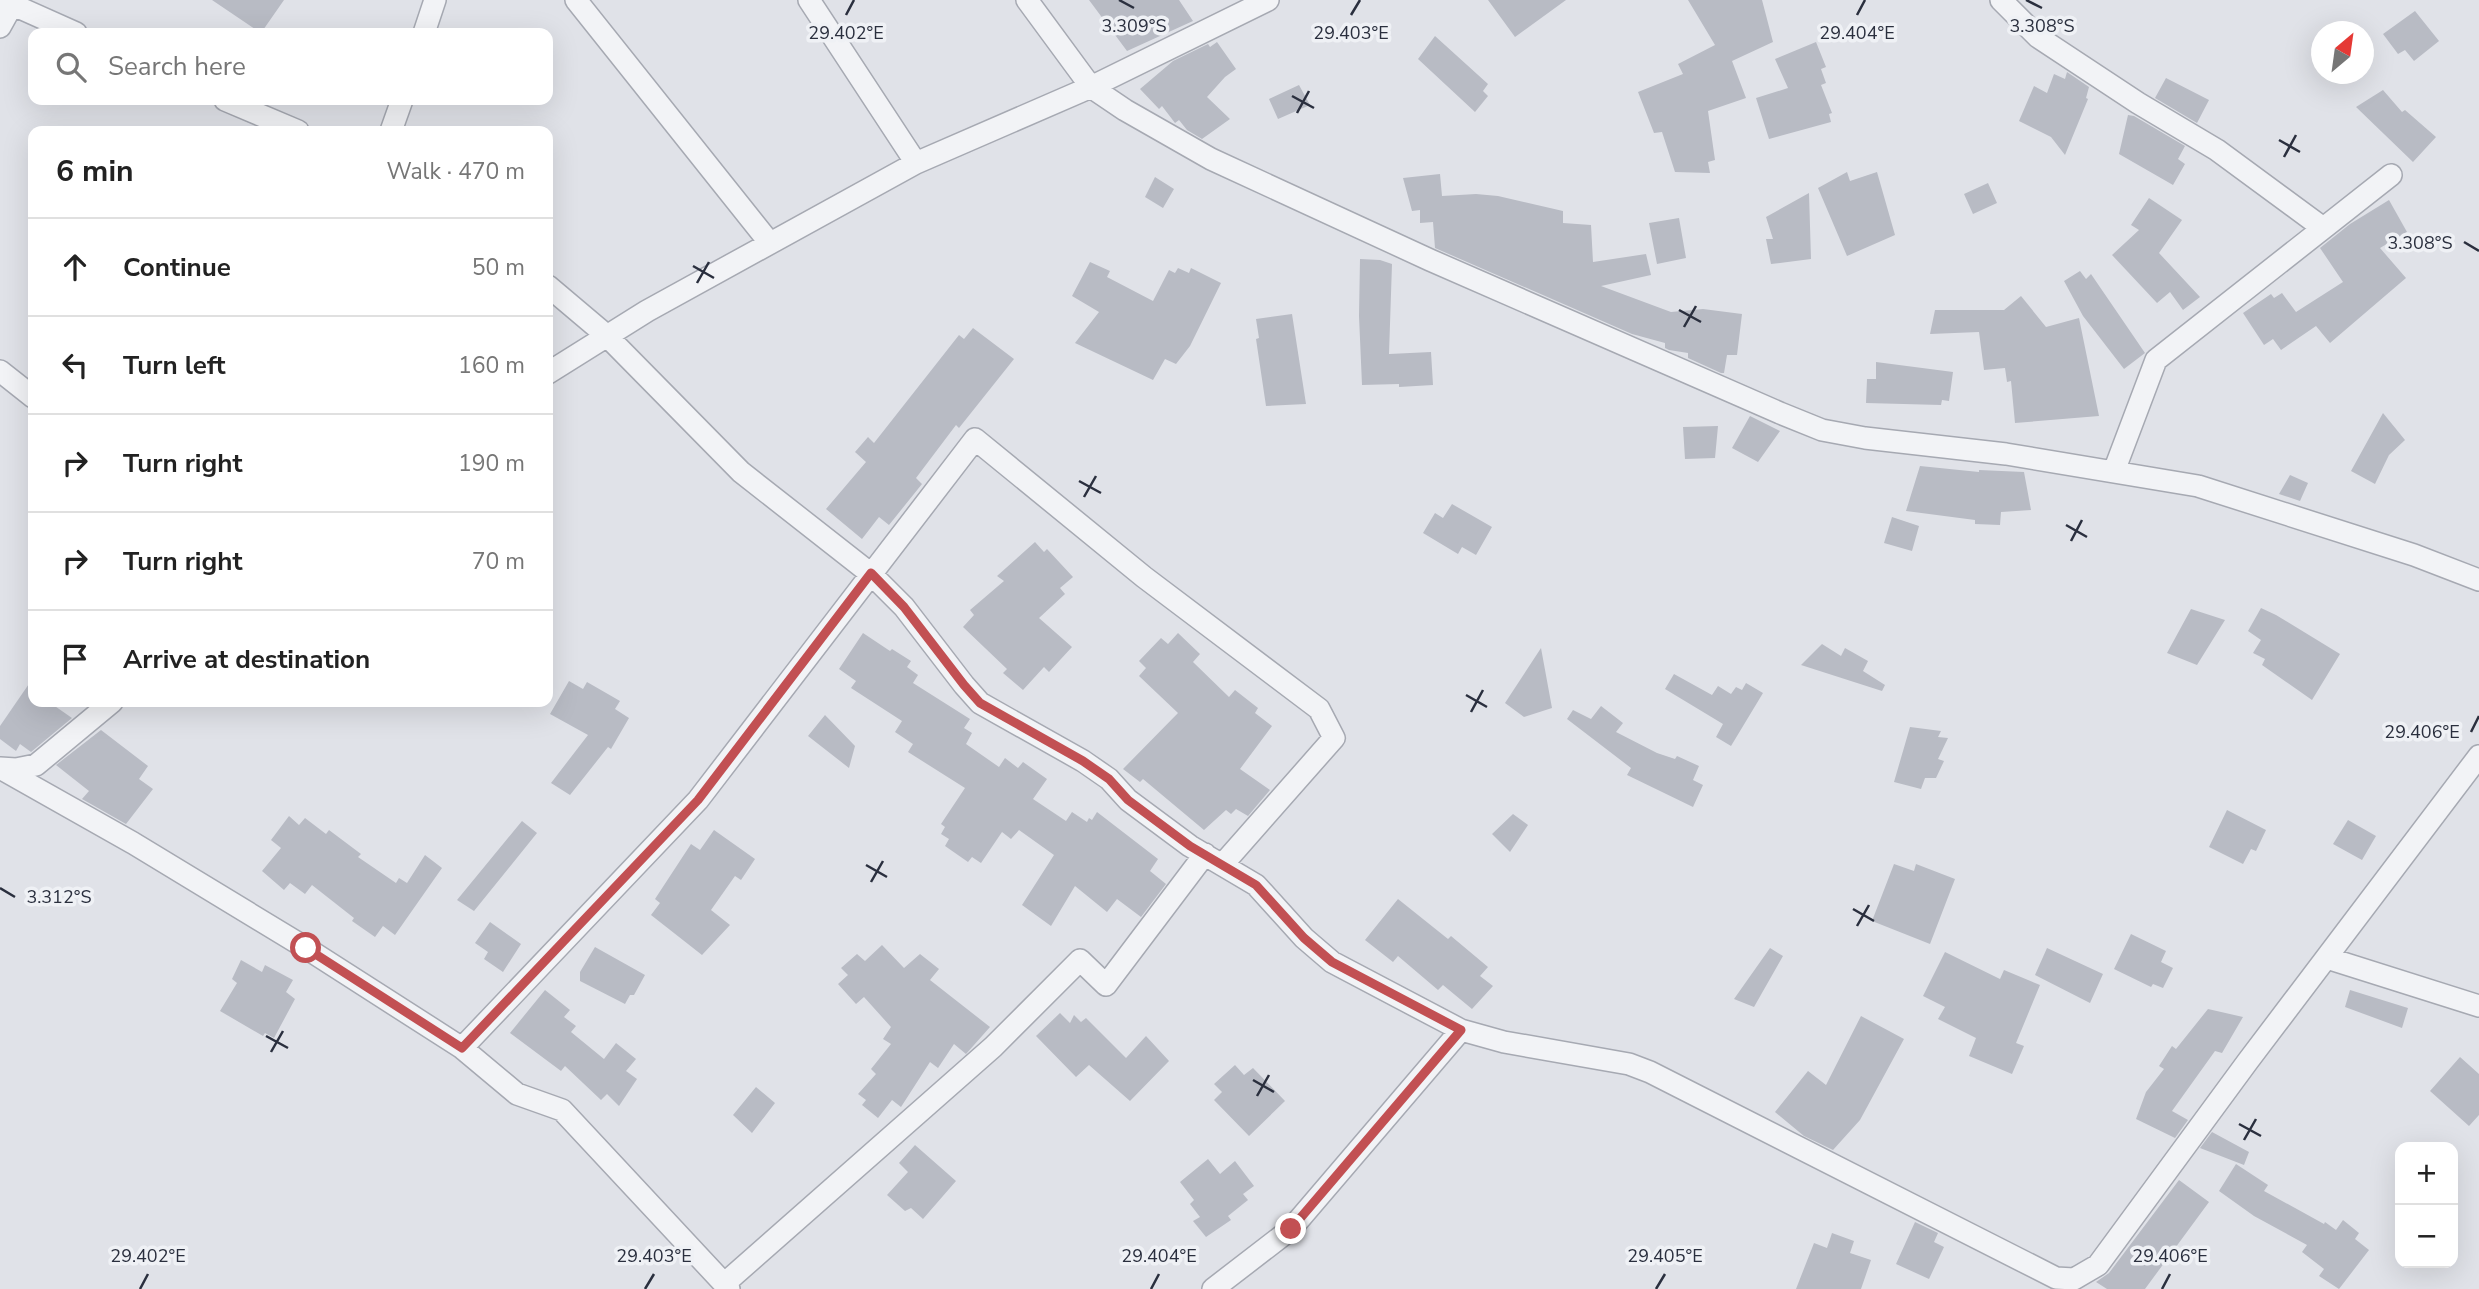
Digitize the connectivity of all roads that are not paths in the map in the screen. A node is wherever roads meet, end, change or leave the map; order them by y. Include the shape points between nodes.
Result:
1 (435, 0) edge
2 (576, 0) edge
3 (809, 0) edge
4 (1027, 0) edge
5 (1268, 0) edge
6 (2001, 0) edge
7 (10, 2) edge
8 (0, 27) edge
9 (65, 28) edge
10 (426, 28) edge
11 (1091, 87) junction
12 (237, 105) edge
13 (400, 105) edge
14 (286, 126) edge
15 (393, 126) edge
16 (916, 163) junction
17 (2390, 175) dead end
18 (2323, 228) junction
19 (769, 242) junction
20 (553, 290) edge
21 (606, 335) junction
22 (553, 370) edge
23 (0, 371) edge
24 (28, 393) edge
25 (2114, 471) junction
26 (871, 573) junction
27 (2479, 580) edge
28 (106, 707) edge
29 (2479, 756) edge
30 (0, 768) edge
31 (1214, 859) junction
32 (2327, 958) junction
33 (2479, 1006) edge
34 (1461, 1030) junction
35 (462, 1048) junction
36 (2053, 1283) edge
37 (727, 1286) edge
38 (1213, 1289) edge

1 - 10 street
2 - 19 street
3 - 16 street
4 - 11 street
5 - 11 street
6 - 18 street via 2038,37 2217,150
7 - 8 street
7 - 9 street
11 - 16 street
11 - 25 street via 1187,145 1279,191 1822,430
12 - 14 street
13 - 15 street
16 - 19 street
17 - 18 street
18 - 25 street via 2156,360
19 - 21 street
20 - 21 street
21 - 22 street
21 - 26 street via 741,472
23 - 24 street
25 - 27 street via 2198,486
26 - 31 street via 980,703 1083,761 1128,800
26 - 31 street via 975,439 1144,577 1319,709 1334,738
26 - 35 street via 698,800
28 - 30 street via 36,765
29 - 32 street
30 - 35 street via 133,843
31 - 34 street via 1256,885 1332,962
31 - 37 street via 1106,985 1080,960 993,1047
32 - 33 street
32 - 36 street via 2098,1265 2074,1279
34 - 36 street via 1650,1072
34 - 38 street via 1291,1229
35 - 37 street via 517,1094 562,1111

